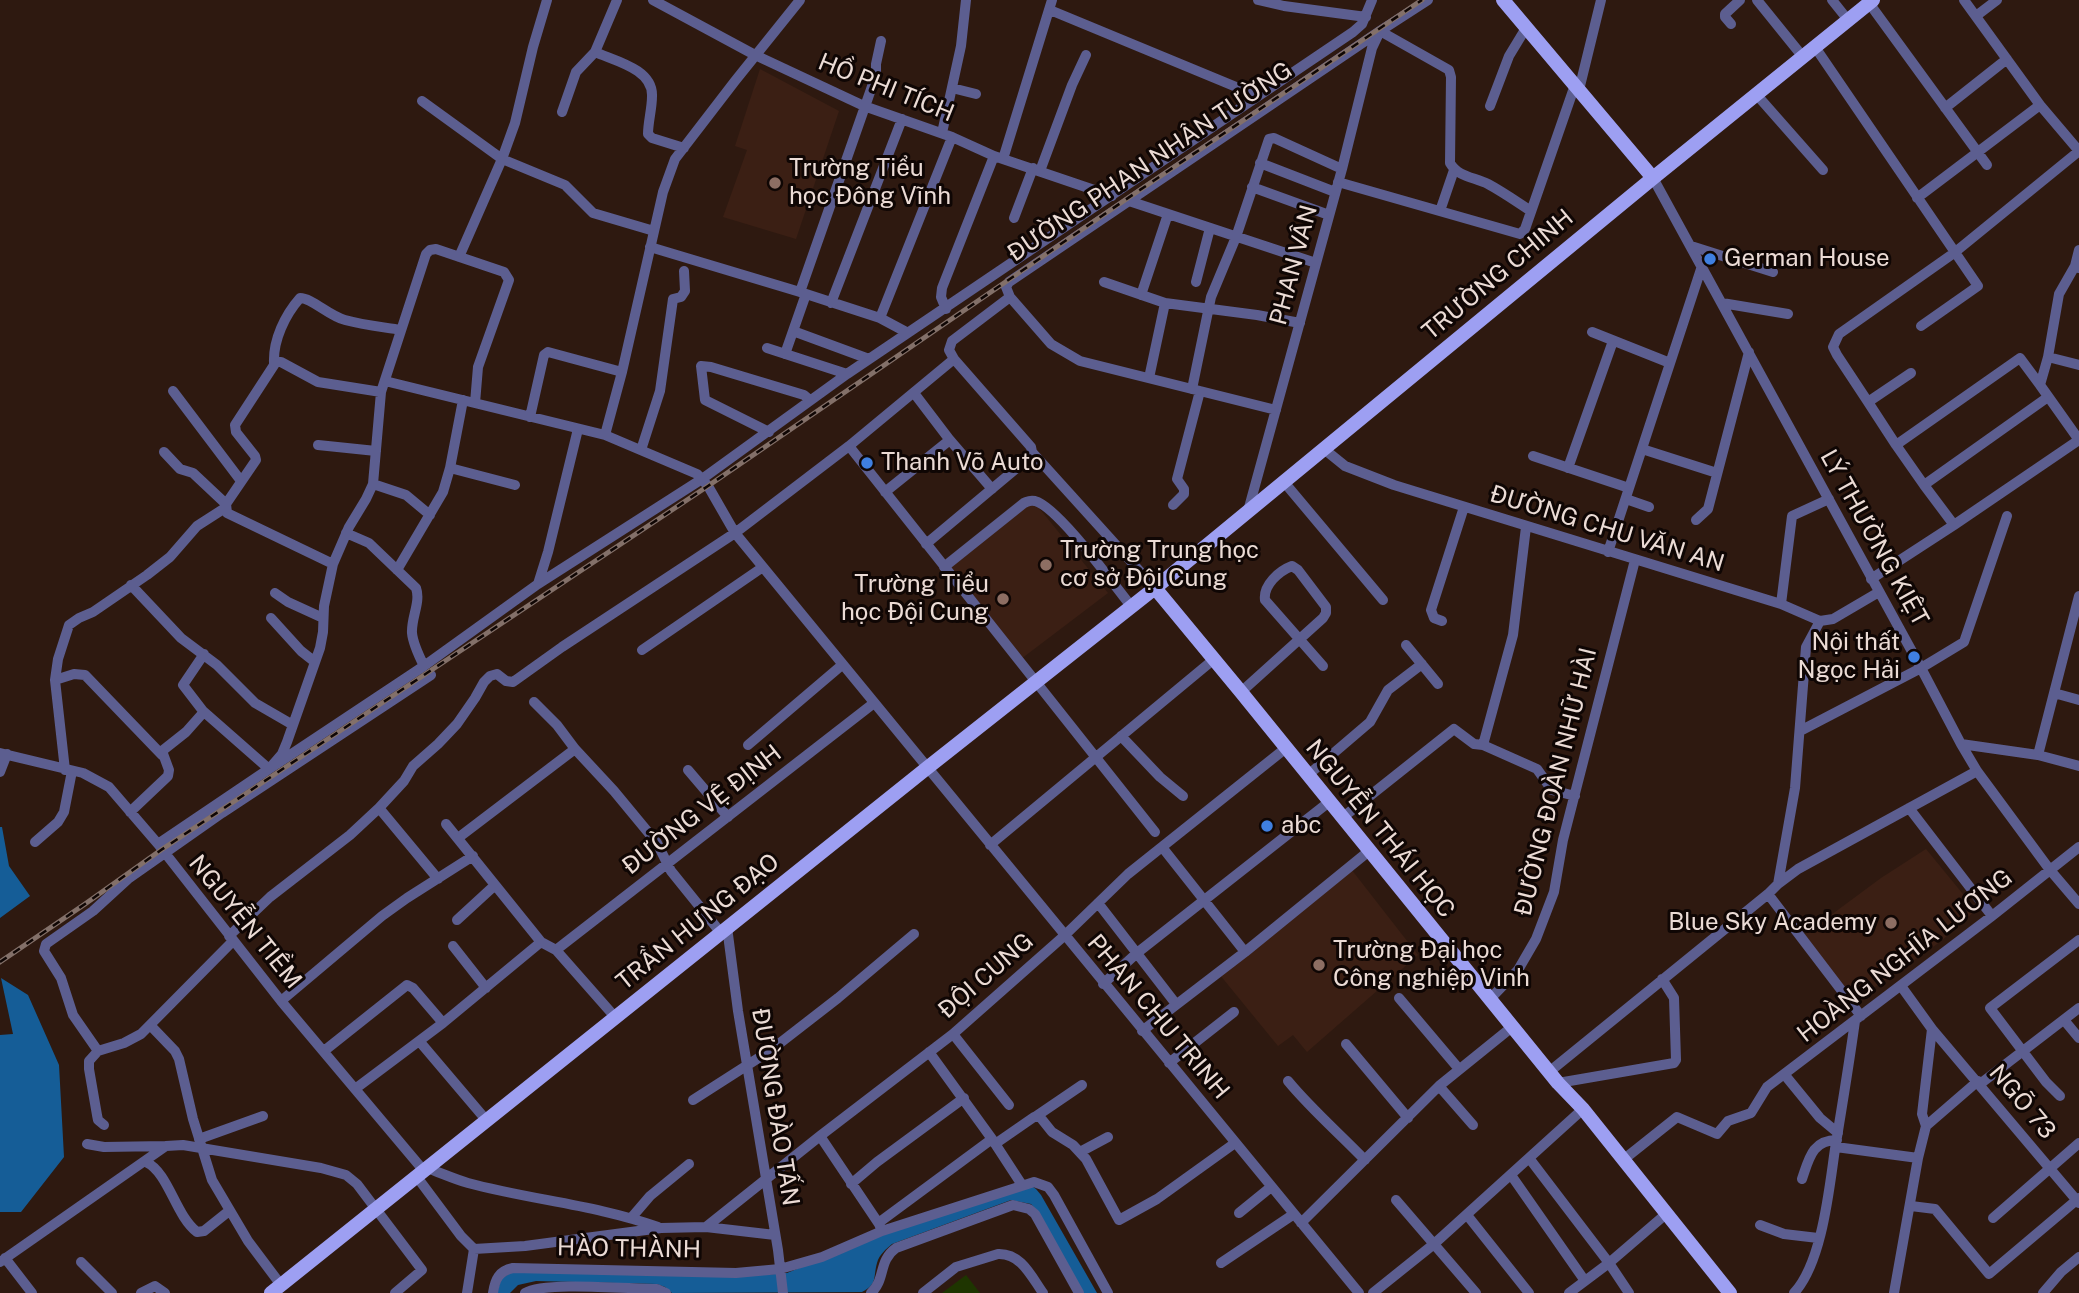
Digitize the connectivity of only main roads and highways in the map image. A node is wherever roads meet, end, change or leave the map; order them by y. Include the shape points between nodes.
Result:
1 (1503, 0) edge
2 (1871, 2) edge
3 (1653, 178) junction
4 (1155, 588) junction
5 (276, 1289) edge
6 (1730, 1293) edge

1 - 3 main road
2 - 3 main road, TRƯỜNG CHINH
3 - 4 main road, TRƯỜNG CHINH
4 - 5 main road, TRẦN HƯNG ĐẠO
4 - 6 main road, NGUYỄN THÁI HỌC

